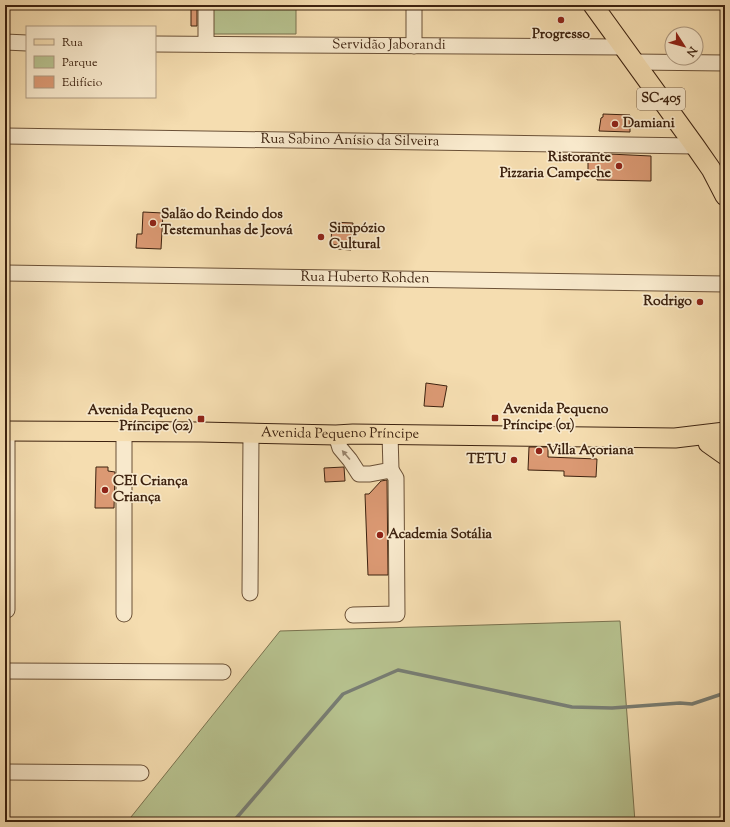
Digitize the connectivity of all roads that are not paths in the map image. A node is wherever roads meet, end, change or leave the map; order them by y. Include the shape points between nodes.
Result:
1 (206, 5) edge
2 (414, 5) edge
3 (593, 5) edge
4 (5, 42) edge
5 (26, 42) edge
6 (156, 44) edge
7 (206, 44) junction
8 (414, 46) junction
9 (629, 55) junction
10 (723, 62) edge
11 (5, 136) edge
12 (695, 146) junction
13 (725, 196) edge
14 (5, 273) edge
15 (725, 284) edge
16 (6, 431) edge
17 (124, 432) junction
18 (251, 433) junction
19 (390, 434) junction
20 (336, 435) junction
21 (721, 436) edge
22 (725, 455) edge
23 (391, 470) junction
24 (250, 594) dead end
25 (7, 610) dead end
26 (124, 614) dead end
27 (353, 615) dead end
28 (5, 672) edge
29 (223, 672) dead end
30 (5, 772) edge
31 (141, 773) dead end

1 - 7 street
2 - 8 street
3 - 9 main road, SC-405
4 - 5 street
6 - 7 street, Servidão Jaborandi
7 - 8 street, Servidão Jaborandi
8 - 9 street, Servidão Jaborandi
9 - 10 street, Servidão Jaborandi
9 - 12 main road, SC-405
11 - 12 street, Rua Sabino Anísio da Silveira
12 - 13 main road, SC-405
14 - 15 street, Rua Huberto Rohden
16 - 17 main road, Avenida Pequeno Príncipe
16 - 25 street
17 - 18 main road, Avenida Pequeno Príncipe
17 - 26 street
18 - 20 main road, Avenida Pequeno Príncipe
18 - 24 street
19 - 20 main road, Avenida Pequeno Príncipe
19 - 21 main road, Avenida Pequeno Príncipe via 675,438
19 - 23 street
23 -> 20 street via 359,474 340,448
21 - 22 main road
23 - 27 street via 396,478 397,614
28 - 29 street
30 - 31 street

